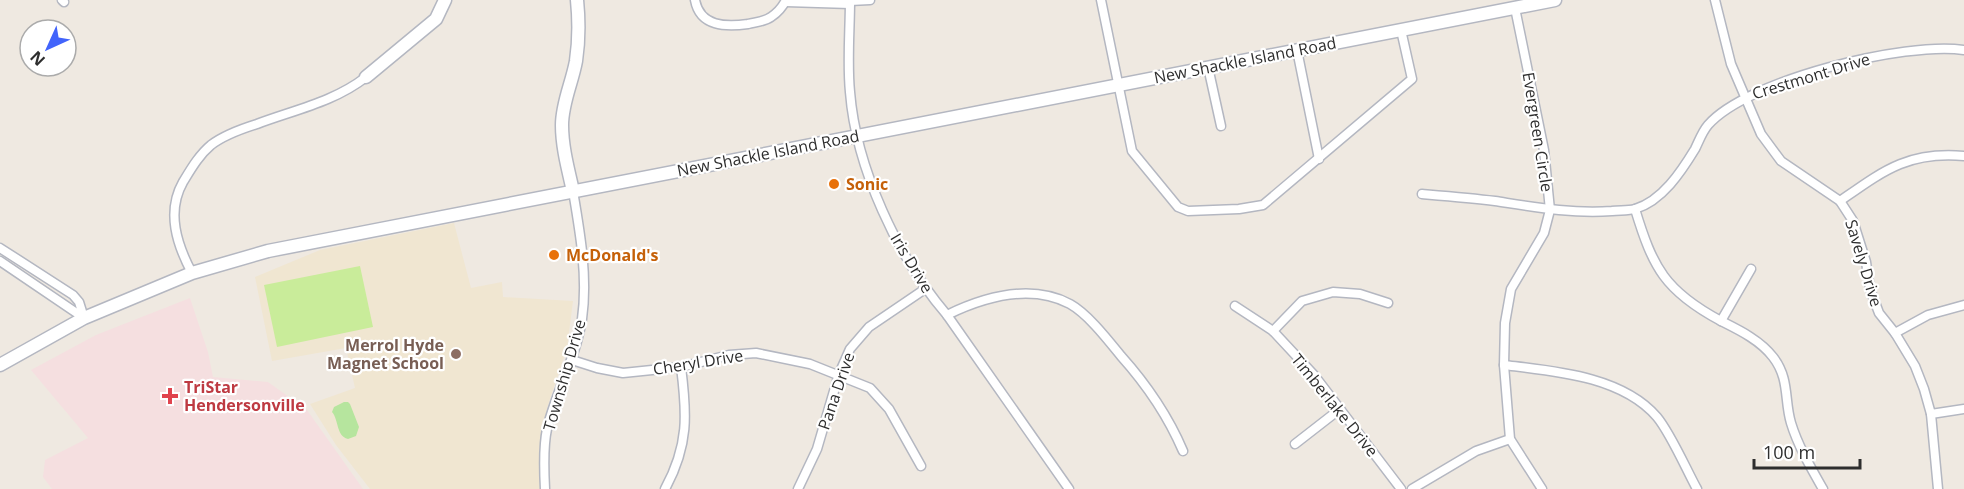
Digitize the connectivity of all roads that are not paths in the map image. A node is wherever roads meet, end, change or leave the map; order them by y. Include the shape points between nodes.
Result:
1 (444, 0) edge
2 (577, 0) edge
3 (695, 0) edge
4 (870, 0) edge
5 (1101, 0) edge
6 (1555, 0) edge
7 (1715, 0) edge
8 (786, 1) edge
9 (850, 2) edge
10 (1515, 8) junction
11 (1401, 30) junction
12 (1297, 50) junction
13 (1964, 50) edge
14 (1208, 67) junction
15 (366, 76) joint
16 (1117, 84) junction
17 (1745, 97) junction
18 (1221, 126) dead end
19 (858, 136) junction
20 (1964, 156) edge
21 (1319, 159) junction
22 (573, 190) junction
23 (1422, 194) dead end
24 (1840, 201) junction
25 (1635, 209) junction
26 (1550, 210) junction
27 (0, 248) edge
28 (0, 261) edge
29 (1751, 269) dead end
30 (192, 273) junction
31 (925, 290) junction
32 (1388, 303) dead end
33 (1964, 304) edge
34 (1235, 306) dead end
35 (947, 315) junction
36 (84, 318) junction
37 (1721, 321) junction
38 (1273, 331) junction
39 (1895, 333) junction
40 (572, 360) junction
41 (0, 365) edge
42 (1504, 365) junction
43 (681, 367) junction
44 (839, 374) junction
45 (1340, 409) junction
46 (1964, 409) edge
47 (1931, 414) junction
48 (1510, 439) junction
49 (1295, 444) dead end
50 (1183, 452) dead end
51 (921, 466) dead end
52 (1065, 488) edge
53 (544, 489) edge
54 (665, 489) edge
55 (798, 489) edge
56 (1401, 489) edge
57 (1412, 489) edge
58 (1542, 489) edge
59 (1697, 489) edge
60 (1823, 489) edge
61 (1938, 489) edge

1 - 15 main road via 436,19
2 - 22 main road via 576,62 562,125
3 - 8 street via 699,12 719,26 766,20
4 - 9 street
5 - 16 street
6 - 10 main road, New Shackle Island Road
7 - 17 street, Savely Drive via 1731,64
8 - 9 street
9 - 19 street, Iris Drive via 850,92
10 - 11 main road, New Shackle Island Road
10 - 26 street, Evergreen Circle via 1544,150
11 - 12 main road, New Shackle Island Road
11 - 21 street via 1412,80
12 - 14 main road, New Shackle Island Road
12 - 21 street
13 - 17 street, Crestmont Drive via 1918,49 1869,57
14 - 16 main road, New Shackle Island Road
14 - 18 street
15 - 30 street via 335,97 231,133 198,159 178,190 176,202 175,231 181,254
16 - 19 main road, New Shackle Island Road
16 - 21 street via 1132,151 1178,207 1188,211 1263,205
17 - 24 street, Savely Drive via 1761,134 1781,161
17 - 25 street, Crestmont Drive via 1706,126 1678,174 1658,196
19 - 22 main road, New Shackle Island Road
19 - 31 street, Iris Drive via 887,222
20 - 24 street via 1928,156 1903,162
22 - 30 main road, New Shackle Island Road via 268,251
22 - 40 street, Township Drive via 583,268 582,320
23 - 26 street, Crestmont Drive
24 - 39 street, Savely Drive via 1853,221 1879,313
25 - 26 street, Crestmont Drive via 1590,213
25 - 37 street via 1642,235 1666,282 1683,298
26 - 42 street, Evergreen Circle via 1544,233 1511,289
27 - 36 street via 73,295
28 - 36 street
29 - 37 street
30 - 36 main road, New Shackle Island Road
31 - 35 street, Iris Drive
31 - 44 street, Pana Drive via 869,327 850,349
32 - 38 street via 1360,294 1334,292 1302,301
33 - 39 street via 1928,315
34 - 38 street, Timberlake Drive
35 - 50 street via 1003,294 1042,295 1070,304 1097,328 1150,392 1172,425
35 - 52 street, Iris Drive
36 - 41 main road, New Shackle Island Road
37 - 60 street via 1748,336 1773,357 1784,376 1791,421
38 - 45 street, Timberlake Drive
39 - 47 street, Savely Drive via 1915,366
40 - 43 street, Cheryl Drive via 623,373
40 - 53 street, Township Drive via 546,432
42 - 48 street, Evergreen Circle
42 - 59 street via 1556,370 1632,396 1657,417
43 - 44 street, Cheryl Drive via 756,353
43 - 54 street via 685,430 681,453
44 - 51 street, Cheryl Drive via 870,388 889,409
44 - 55 street, Pana Drive via 817,448
45 - 49 street
45 - 56 street, Timberlake Drive
46 - 47 street
47 - 61 street, Savely Drive
48 - 57 street via 1476,451
48 - 58 street, Evergreen Circle

